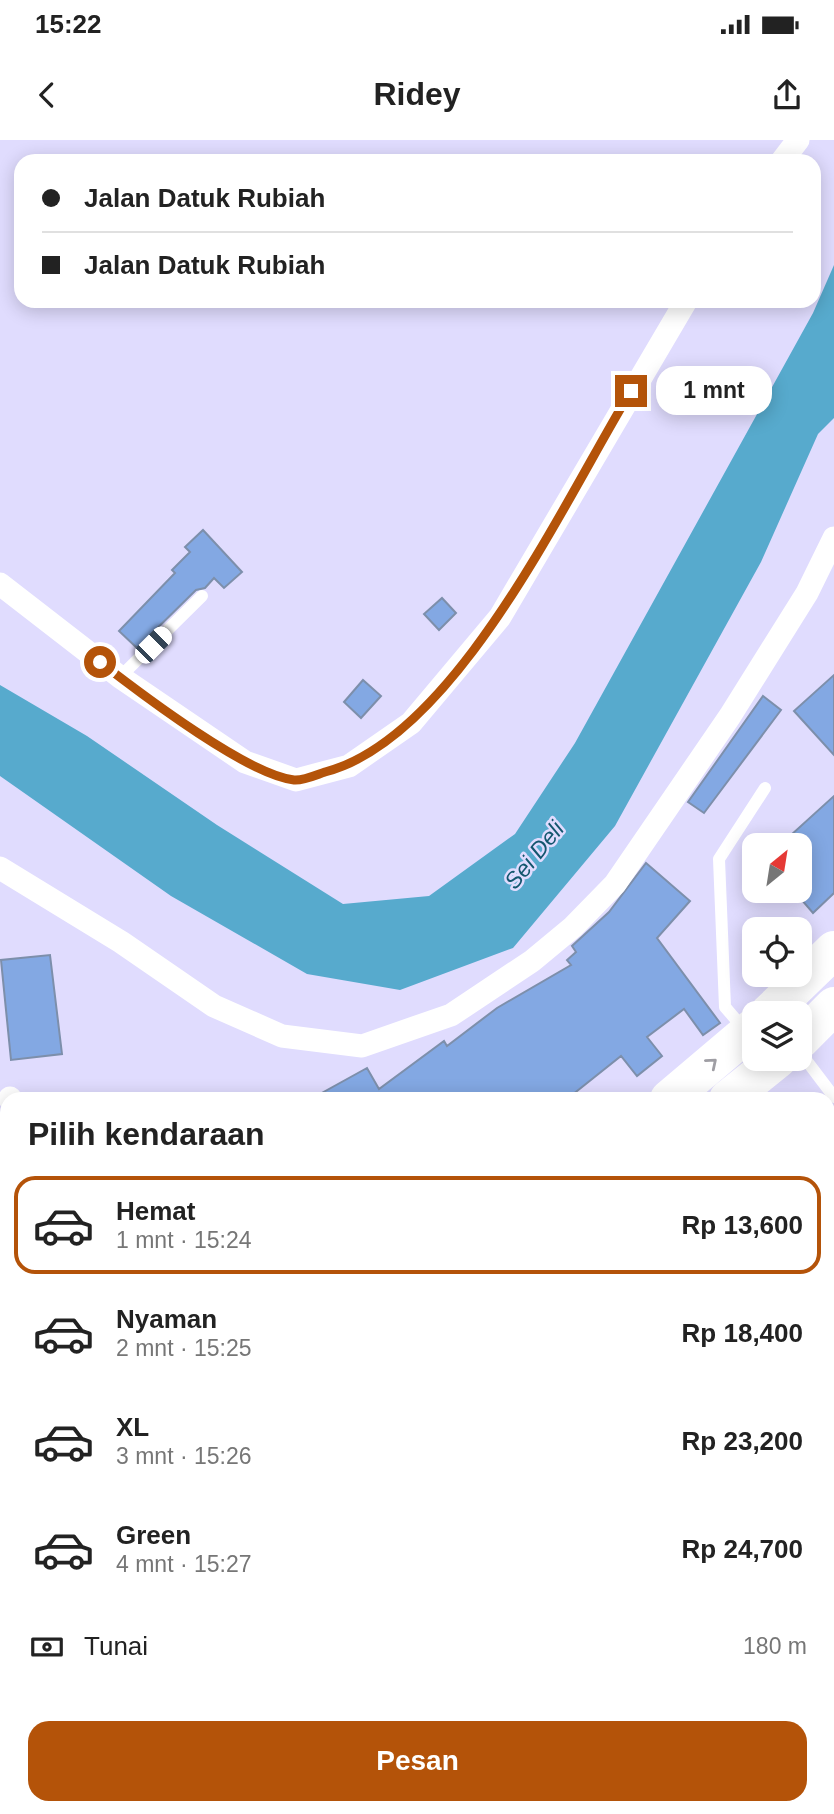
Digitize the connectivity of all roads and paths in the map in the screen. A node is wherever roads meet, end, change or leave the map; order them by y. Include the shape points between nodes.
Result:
1 (798, 140) edge
2 (787, 154) edge
3 (683, 308) edge
4 (834, 538) edge
5 (0, 584) edge
6 (202, 596) dead end
7 (120, 677) junction
8 (765, 788) dead end
9 (0, 868) edge
10 (834, 950) edge
11 (782, 1001) edge
12 (834, 1006) edge
13 (742, 1017) edge
14 (812, 1029) edge
15 (742, 1037) edge
16 (812, 1068) edge
17 (763, 1071) edge
18 (676, 1092) edge
19 (738, 1092) edge
20 (830, 1092) edge

1 - 2 street
3 - 7 street via 500,617 411,723 349,766 296,780 245,762
4 - 9 street via 807,593 730,716 615,884 532,961 451,1015 362,1046 282,1036 214,1006
5 - 7 street
6 - 7 lane
8 - 13 lane via 719,859 725,1007
10 - 11 highway
12 - 14 highway
18 -> 15 highway
16 - 20 lane
17 - 19 highway

